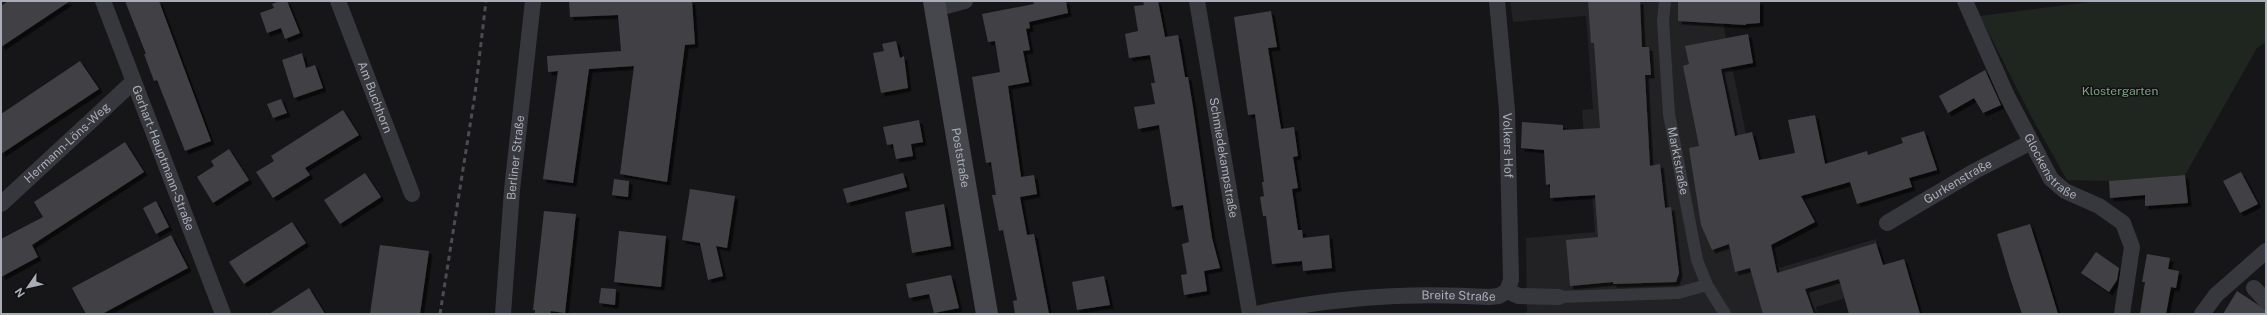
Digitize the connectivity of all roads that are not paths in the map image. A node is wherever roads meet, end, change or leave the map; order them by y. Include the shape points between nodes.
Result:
1 (102, 1) edge
2 (338, 1) edge
3 (533, 1) edge
4 (965, 1) edge
5 (1197, 1) edge
6 (1497, 1) edge
7 (1665, 1) edge
8 (1965, 1) edge
9 (935, 5) edge
10 (134, 82) junction
11 (2031, 142) junction
12 (412, 194) dead end
13 (1, 204) edge
14 (1886, 223) dead end
15 (2266, 252) edge
16 (1707, 285) junction
17 (2254, 288) dead end
18 (1507, 291) junction
19 (1559, 298) joint
20 (2266, 301) edge
21 (229, 312) edge
22 (503, 314) edge
23 (987, 314) edge
24 (1250, 314) edge
25 (1256, 314) edge
26 (1725, 314) edge
27 (2122, 314) edge
28 (2202, 314) edge

1 - 10 street, Gerhart-Hauptmann-Straße
2 - 12 street, Am Buchhorn
3 - 22 street, Berliner Straße via 512,190
4 - 9 street
5 - 24 street, Schmiedekampstraße
6 - 18 street, Volkers Hof via 1507,110 1511,280
7 - 16 street, Marktstraße via 1663,21 1669,114 1697,260
8 - 11 street, Glockenstraße via 1997,75
9 - 23 main road, Poststraße
10 - 13 street, Hermann-Löns-Weg
10 - 21 street, Gerhart-Hauptmann-Straße
11 - 14 street, Gurkenstraße
11 - 27 street, Glockenstraße via 2051,178 2065,191 2099,206 2123,223 2132,247
15 - 28 street via 2216,295
16 - 19 street, Breite Straße via 1678,293
16 - 26 street, Marktstraße
17 - 20 street
18 - 19 street, Breite Straße via 1519,296
18 - 25 street, Breite Straße via 1499,296 1489,297 1426,295 1322,302

